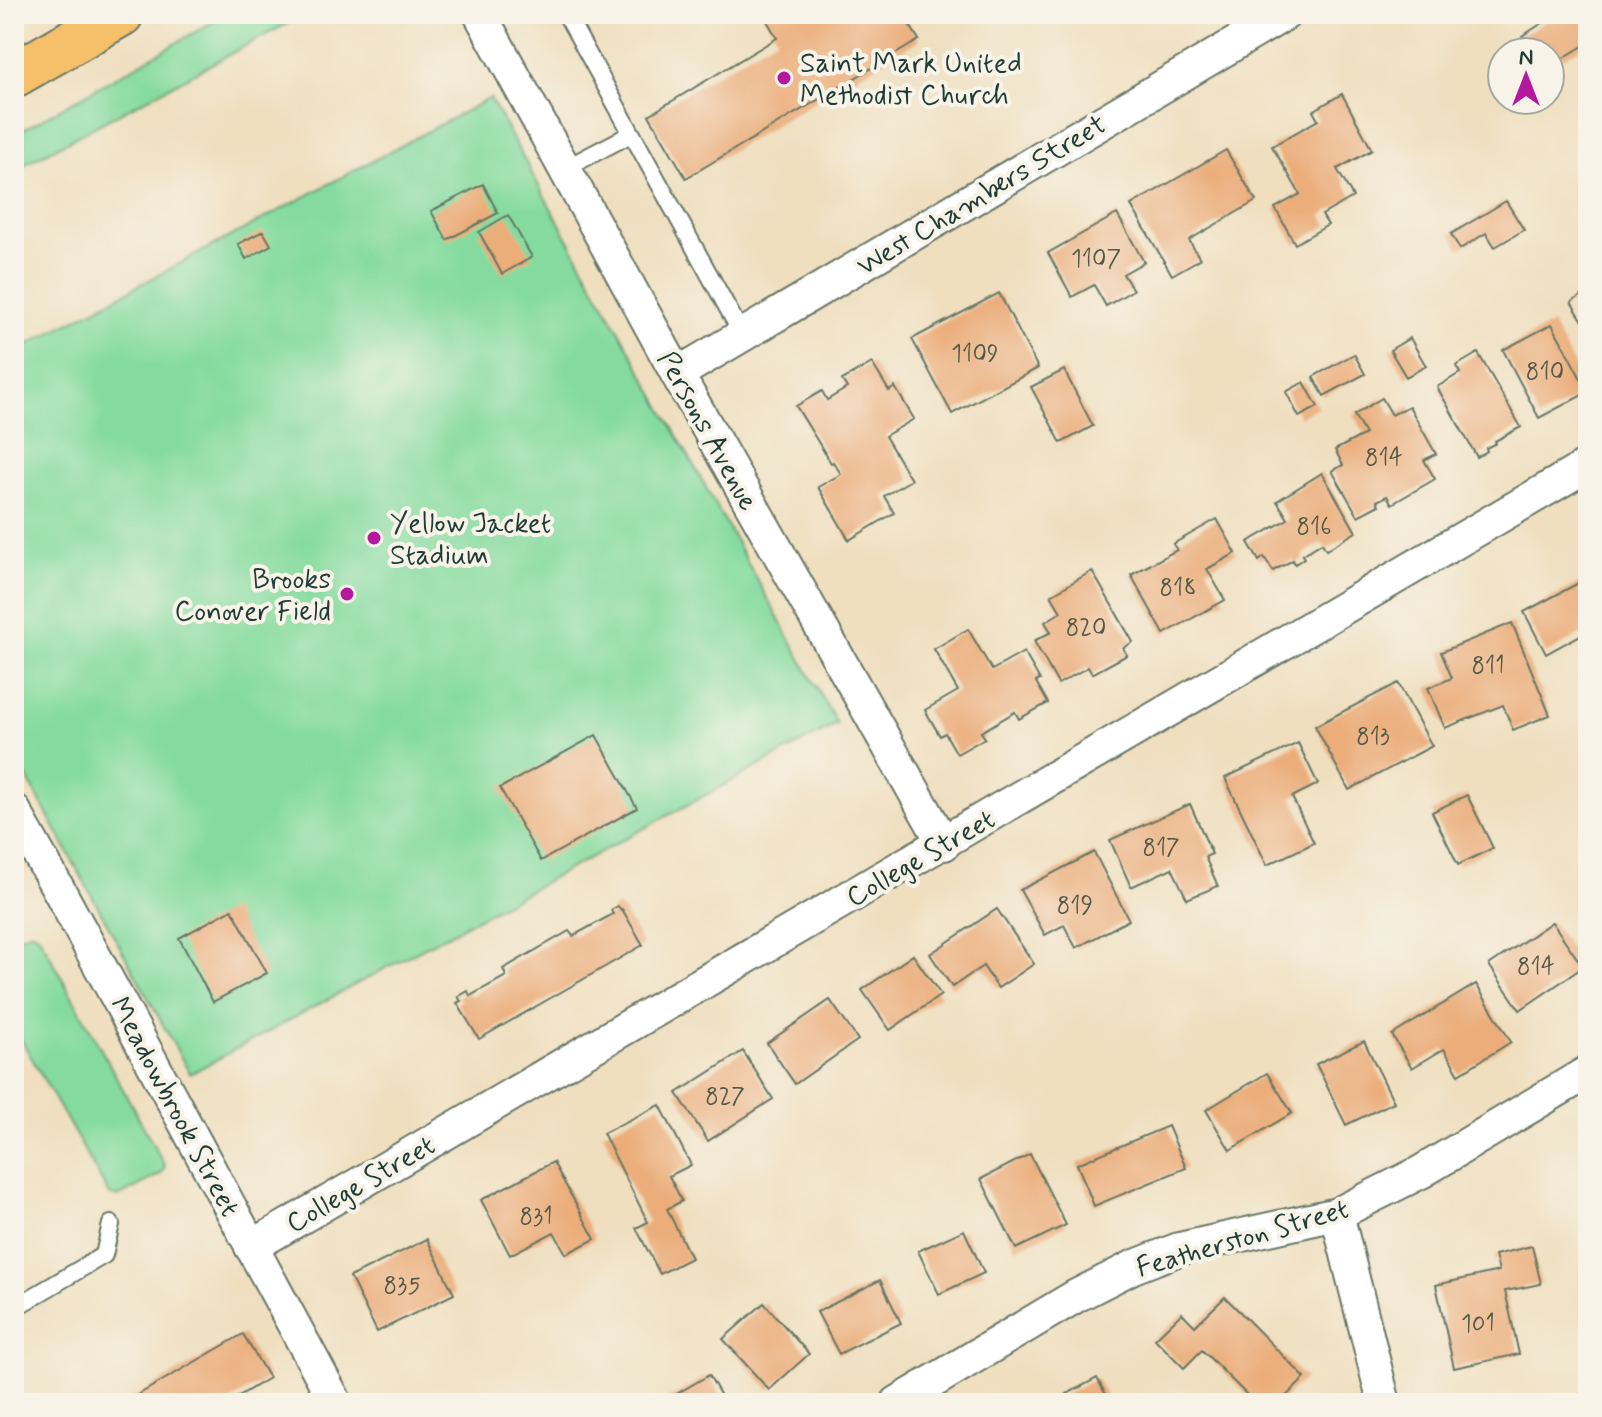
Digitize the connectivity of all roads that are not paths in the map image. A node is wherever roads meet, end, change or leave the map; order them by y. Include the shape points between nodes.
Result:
1 (121, 14) edge
2 (480, 14) edge
3 (566, 14) edge
4 (1285, 14) edge
5 (14, 75) edge
6 (631, 134) junction
7 (564, 169) junction
8 (743, 336) junction
9 (677, 374) junction
10 (1588, 465) edge
11 (14, 810) edge
12 (944, 844) junction
13 (1588, 1072) edge
14 (1337, 1214) junction
15 (111, 1224) dead end
16 (251, 1247) junction
17 (14, 1308) edge
18 (336, 1403) edge
19 (897, 1403) edge
20 (1384, 1403) edge

1 - 5 main road
2 - 7 street, Persons Avenue
3 - 6 lane
4 - 8 street, West Chambers Street
6 - 7 lane
6 - 8 lane
7 - 9 street, Persons Avenue
8 - 9 street, West Chambers Street
9 - 12 street, Persons Avenue
10 - 12 street, College Street
11 - 16 street, Meadowbrook Street
12 - 16 street, College Street
13 - 14 street, Featherston Street via 1421,1172
14 - 19 street, Featherston Street via 1179,1249 1133,1267
14 - 20 street
15 - 17 lane via 104,1255
16 - 18 street, Meadowbrook Street

